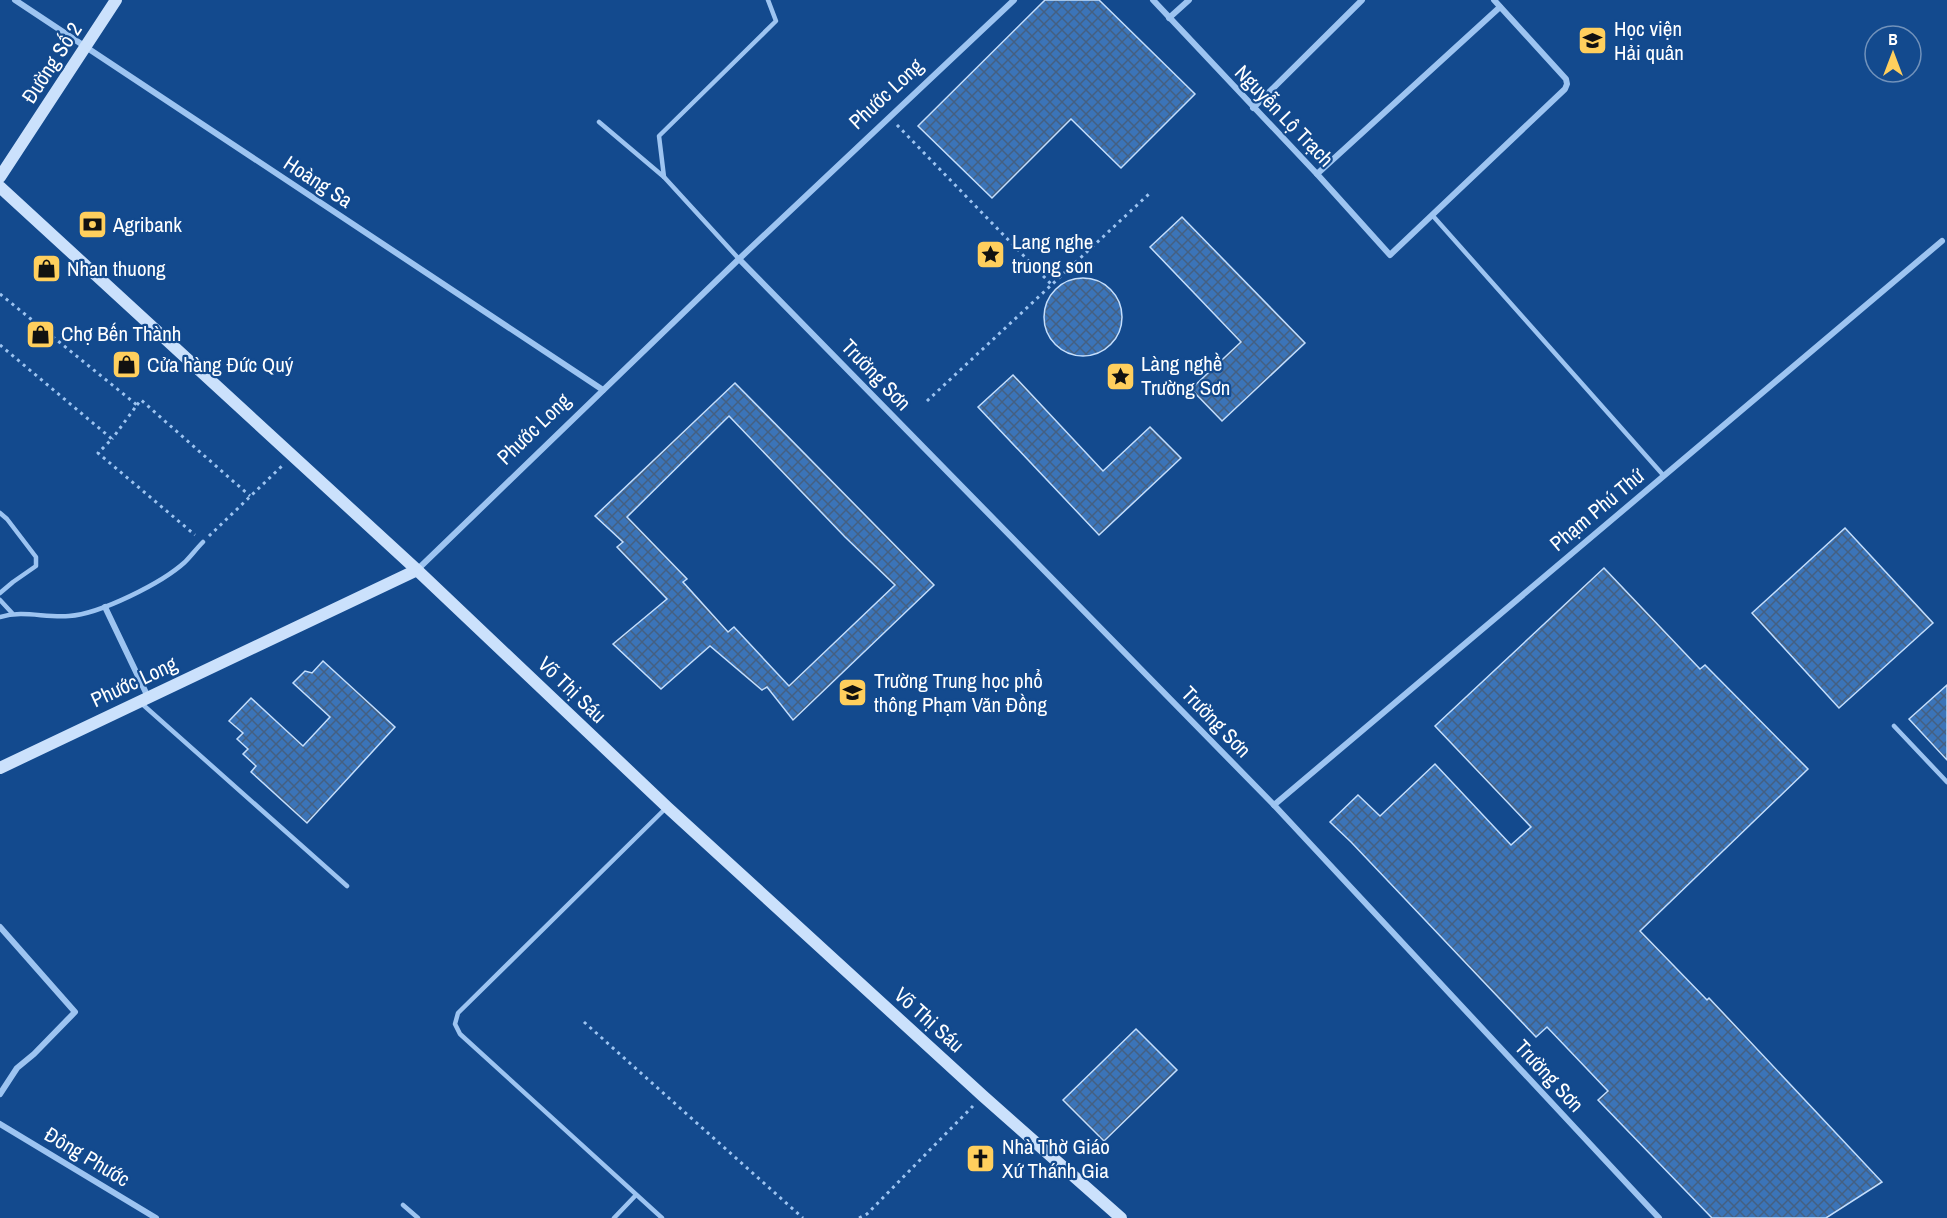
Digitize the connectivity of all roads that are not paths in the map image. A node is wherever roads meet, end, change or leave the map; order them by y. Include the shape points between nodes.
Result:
1 (15, 0) edge
2 (117, 0) edge
3 (768, 0) edge
4 (1014, 0) edge
5 (1153, 0) edge
6 (1189, 0) edge
7 (1362, 0) edge
8 (1494, 0) edge
9 (1500, 7) junction
10 (1169, 18) junction
11 (86, 48) junction
12 (1253, 108) junction
13 (598, 122) dead end
14 (1317, 174) junction
15 (0, 177) edge
16 (664, 177) junction
17 (0, 187) edge
18 (1433, 216) junction
19 (1942, 241) dead end
20 (739, 259) junction
21 (603, 390) junction
22 (1664, 476) junction
23 (0, 513) edge
24 (203, 542) road end
25 (417, 570) junction
26 (0, 593) edge
27 (0, 600) edge
28 (105, 607) junction
29 (12, 613) junction
30 (0, 617) edge
31 (144, 699) junction
32 (1894, 726) dead end
33 (0, 768) edge
34 (1947, 782) edge
35 (1274, 805) junction
36 (667, 807) junction
37 (347, 886) dead end
38 (0, 927) edge
39 (0, 1094) edge
40 (0, 1124) edge
41 (636, 1195) junction
42 (403, 1205) dead end
43 (156, 1218) edge
44 (418, 1218) edge
45 (614, 1218) edge
46 (662, 1218) edge
47 (1120, 1218) edge
48 (1659, 1218) edge

1 - 11 street, Hoàng Sa
2 - 11 main road, Đường Số 2
3 - 16 lane via 776,21 659,136
4 - 20 street, Phước Long
5 - 10 street, Nguyễn Lộ Trạch
6 - 10 street
7 - 12 street
8 - 9 street
9 - 14 street
9 - 18 street via 1567,84
10 - 12 street, Nguyễn Lộ Trạch
11 - 15 main road, Đường Số 2
11 - 21 street, Hoàng Sa
12 - 14 street, Nguyễn Lộ Trạch
13 - 16 lane
14 - 18 street, Nguyễn Lộ Trạch via 1390,255
16 - 20 lane
17 - 25 main road, Võ Thị Sáu
18 - 22 lane
19 - 22 street, Phạm Phú Thứ
20 - 21 street, Phước Long
20 - 35 street, Trường Sơn
21 - 25 street, Phước Long
22 - 35 street, Phạm Phú Thứ
23 - 26 lane via 36,557 36,566
24 - 28 lane via 184,563
25 - 31 main road, Phước Long
25 - 36 main road, Võ Thị Sáu
27 - 29 lane
28 - 29 lane via 69,616
28 - 31 street
29 - 30 lane
31 - 33 main road, Phước Long
31 - 37 lane
32 - 34 lane
35 - 48 street, Trường Sơn
36 - 41 lane via 456,1018 460,1034
36 - 47 main road, Võ Thị Sáu
38 - 39 street via 75,1012 17,1068
40 - 43 street, Đông Phước
41 - 45 lane
41 - 46 lane
42 - 44 lane

